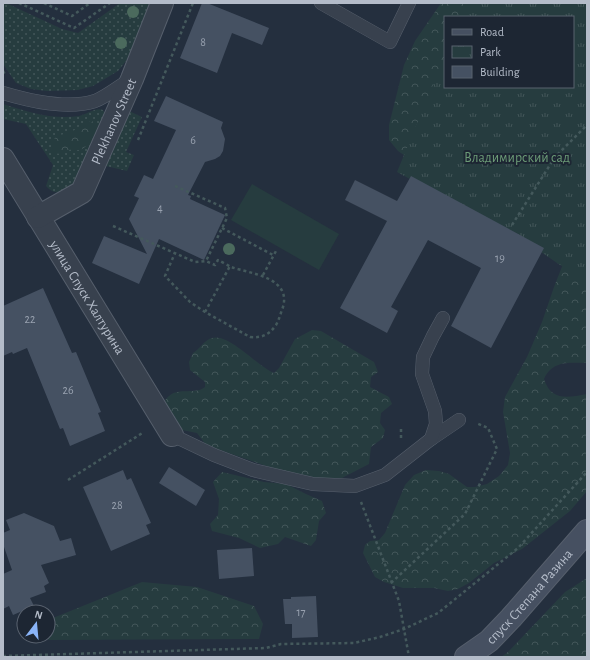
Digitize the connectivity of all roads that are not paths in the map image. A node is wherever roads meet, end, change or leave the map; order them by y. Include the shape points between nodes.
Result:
1 (162, 3) edge
2 (321, 3) edge
3 (409, 3) edge
4 (132, 79) junction
5 (3, 93) edge
6 (3, 159) edge
7 (38, 217) junction
8 (443, 318) dead end
9 (459, 420) road end
10 (168, 428) joint
11 (431, 439) junction
12 (587, 531) edge
13 (466, 657) edge

1 - 4 street, Plekhanov Street
2 - 3 lane via 390,42
4 - 5 lane via 95,100 76,104 53,104
4 - 7 street, Plekhanov Street via 82,192
6 - 7 street, улица Спуск Халтурина
7 - 10 street, улица Спуск Халтурина
8 - 11 lane via 423,357 422,374 436,417
9 - 11 lane
10 - 11 lane via 214,455 253,470 314,484 355,486 385,475
12 - 13 main road, спуск Степана Разина via 495,636

